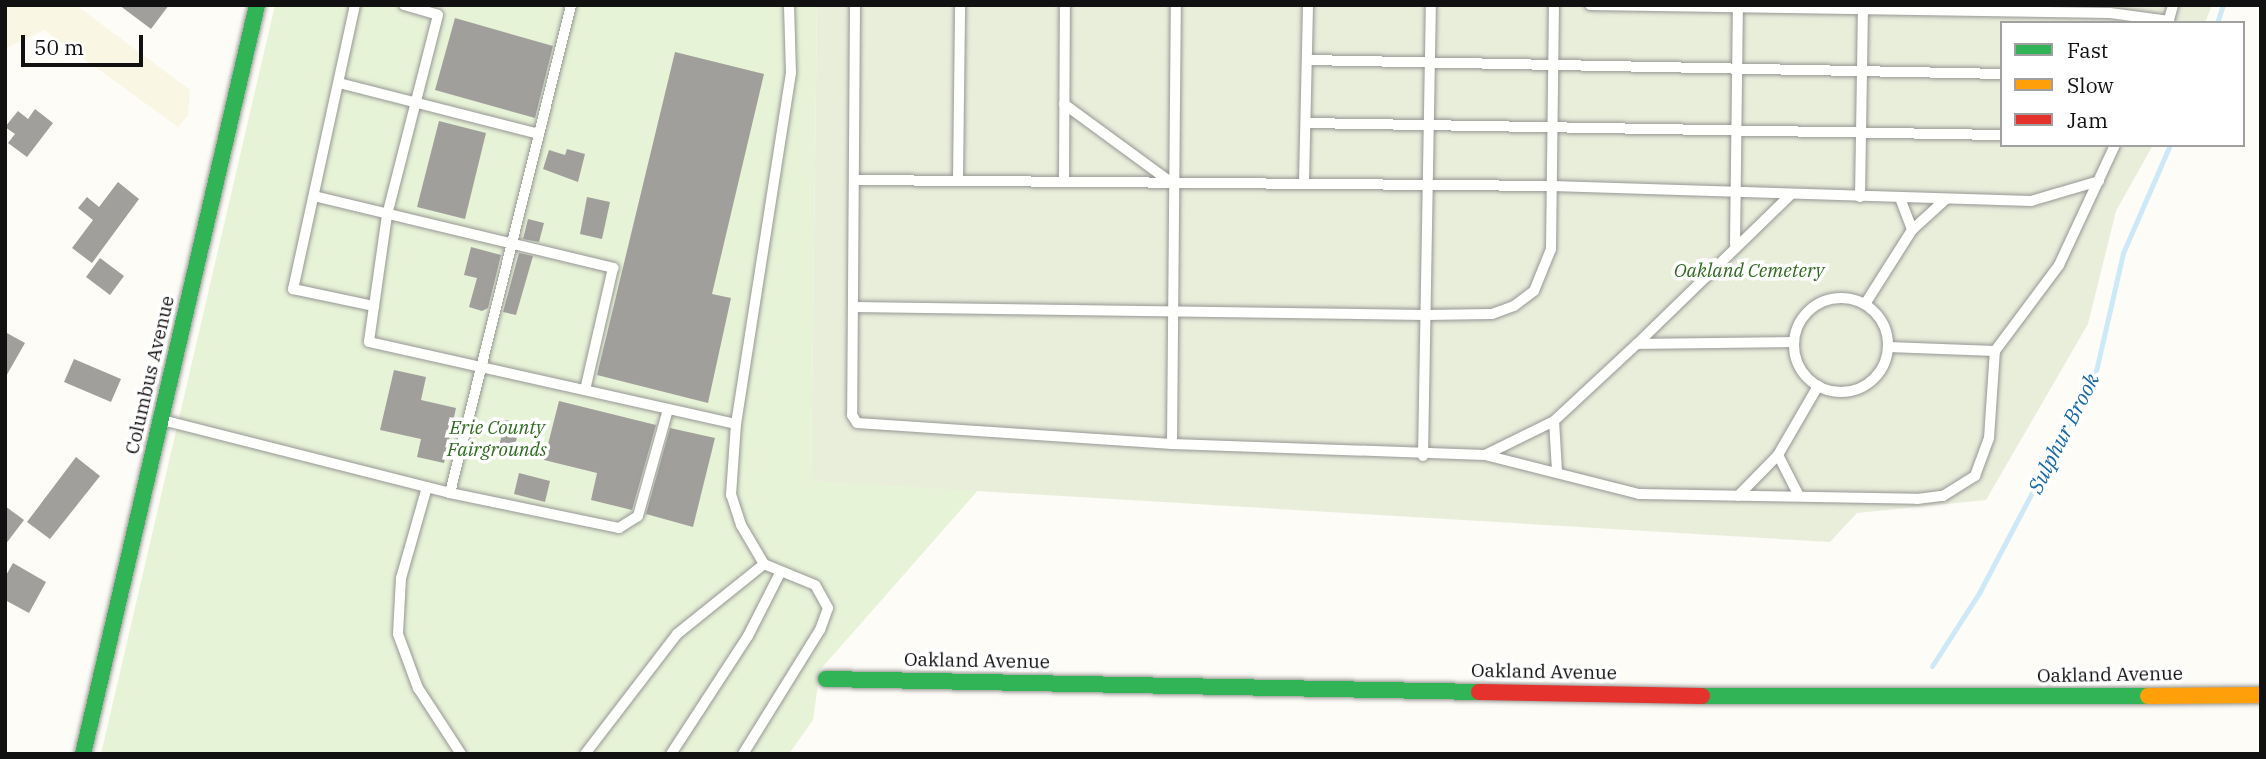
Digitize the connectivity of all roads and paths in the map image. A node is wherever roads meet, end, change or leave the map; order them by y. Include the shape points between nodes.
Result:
1 (257, 5) edge
2 (355, 5) edge
3 (404, 5) edge
4 (571, 5) edge
5 (789, 5) edge
6 (855, 5) edge
7 (960, 5) edge
8 (1065, 5) edge
9 (1176, 5) edge
10 (1308, 5) edge
11 (1431, 5) edge
12 (1554, 5) edge
13 (1590, 5) edge
14 (1738, 7) edge
15 (1863, 8) edge
16 (2046, 9) edge
17 (2110, 9) edge
18 (2164, 21) edge
19 (1307, 60) junction
20 (1430, 62) junction
21 (1552, 66) junction
22 (1737, 69) junction
23 (1861, 71) junction
24 (2000, 74) edge
25 (339, 83) junction
26 (416, 103) junction
27 (1064, 104) junction
28 (1306, 123) junction
29 (1428, 124) junction
30 (1552, 125) junction
31 (1736, 129) junction
32 (1861, 131) junction
33 (539, 134) junction
34 (2000, 135) edge
35 (2114, 147) edge
36 (958, 178) junction
37 (855, 180) junction
38 (1064, 180) junction
39 (2099, 181) junction
40 (1304, 182) junction
41 (1173, 183) junction
42 (1426, 184) junction
43 (1552, 186) junction
44 (1735, 192) junction
45 (1790, 195) junction
46 (314, 196) junction
47 (1860, 197) junction
48 (1900, 198) junction
49 (1947, 199) junction
50 (387, 215) junction
51 (1912, 230) junction
52 (512, 244) junction
53 (1735, 244) junction
54 (1865, 304) junction
55 (374, 306) junction
56 (853, 307) junction
57 (1171, 311) junction
58 (1425, 315) junction
59 (1794, 342) junction
60 (1637, 344) junction
61 (1888, 347) junction
62 (1995, 351) junction
63 (481, 367) junction
64 (1818, 386) junction
65 (585, 390) junction
66 (668, 409) junction
67 (161, 420) junction
68 (1554, 421) junction
69 (736, 424) junction
70 (1172, 444) junction
71 (1485, 455) junction
72 (1423, 456) junction
73 (1778, 456) junction
74 (1557, 471) junction
75 (427, 487) junction
76 (450, 493) junction
77 (1737, 496) junction
78 (1799, 496) junction
79 (764, 564) junction
80 (780, 573) junction
81 (826, 679) dead end
82 (2261, 695) edge
83 (83, 754) edge
84 (461, 754) edge
85 (585, 754) edge
86 (671, 754) edge
87 (743, 754) edge

1 - 67 street, Columbus Avenue
2 - 25 lane
3 - 26 lane via 438,15
4 - 33 lane
5 - 69 lane via 790,72
6 - 37 lane
7 - 36 lane
8 - 27 lane
9 - 41 lane
10 - 19 lane
11 - 20 lane
12 - 21 lane
13 - 14 lane
14 - 15 lane
14 - 22 lane
15 - 16 lane
15 - 23 lane
16 - 17 lane
17 - 18 lane
19 - 20 lane
19 - 28 lane
20 - 21 lane
20 - 29 lane
21 - 22 lane
21 - 30 lane
22 - 23 lane
22 - 31 lane
23 - 24 lane
23 - 32 lane
25 - 26 lane
25 - 46 lane
26 - 33 lane
26 - 50 lane
27 - 38 lane
27 - 41 lane
28 - 29 lane
28 - 40 lane
29 - 30 lane
29 - 42 lane
30 - 31 lane
30 - 43 lane
31 - 32 lane
31 - 44 lane
32 - 34 lane
32 - 47 lane
33 - 52 lane
35 - 39 lane
36 - 37 lane
36 - 38 lane
37 - 56 lane
38 - 41 lane
39 - 49 lane via 2031,201
39 - 62 lane via 2059,265
40 - 41 lane
40 - 42 lane
41 - 57 lane
42 - 43 lane
42 - 58 lane
43 - 44 lane
43 - 58 lane via 1551,249 1534,291 1492,314
44 - 45 lane
44 - 53 lane
45 - 47 lane
45 - 53 lane
46 - 50 lane
46 - 55 lane via 293,289
47 - 48 lane
48 - 49 lane
48 - 51 lane
49 - 51 lane
50 - 52 lane
50 - 55 lane
51 - 54 lane
52 - 63 lane
52 - 65 lane via 613,268
53 - 60 lane
54 - 59 lane via 1837,297 1821,301 1799,322
54 - 61 lane via 1879,316
55 - 63 lane via 369,342
56 - 57 lane
56 - 70 lane via 852,415 857,423
57 - 58 lane
57 - 70 lane
58 - 72 lane
59 - 60 lane
59 - 64 lane via 1798,366
60 - 68 lane
61 - 62 lane
61 - 64 lane via 1877,376 1864,386 1842,391
62 - 78 lane via 1984,458 1963,487 1917,499
63 - 65 lane
63 - 76 lane
64 - 73 lane
65 - 66 lane
66 - 69 lane
66 - 76 lane via 640,509 627,526 597,526
67 - 75 lane
67 - 83 street, Columbus Avenue
68 - 71 lane
68 - 74 lane
69 - 79 lane via 733,503
70 - 72 lane
71 - 72 lane
71 - 74 lane
73 - 77 lane
73 - 78 lane
74 - 77 lane via 1639,494
75 - 76 lane
75 - 84 lane via 401,578 398,634 418,688
77 - 78 lane
79 - 80 lane
79 - 85 lane via 677,634
80 - 86 lane via 754,626
80 - 87 lane via 816,585 825,596 827,613
81 - 82 street, Oakland Avenue via 1854,699

